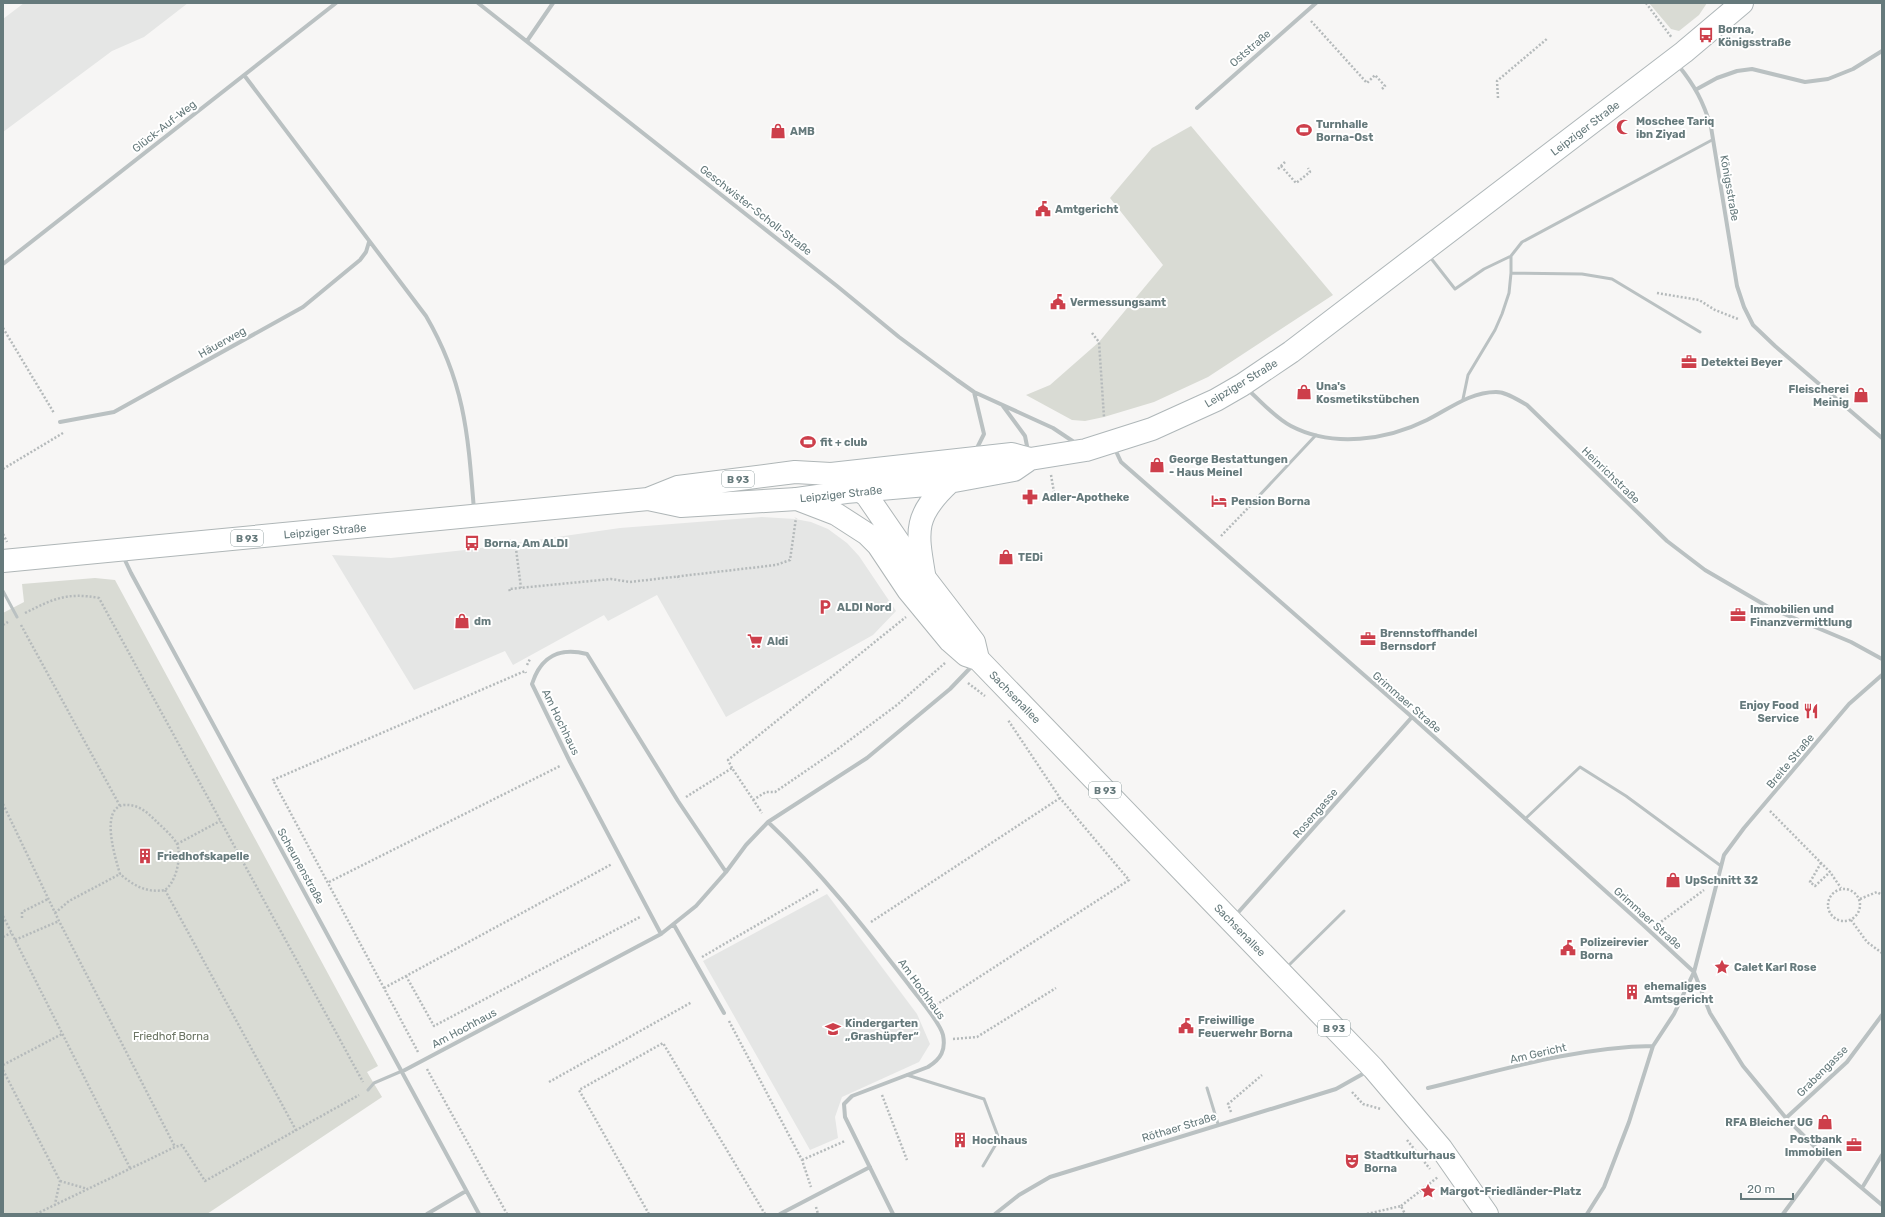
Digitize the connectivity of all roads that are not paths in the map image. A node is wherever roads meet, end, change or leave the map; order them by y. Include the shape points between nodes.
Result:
1 (336, 3) edge
2 (478, 3) edge
3 (553, 3) edge
4 (1316, 3) edge
5 (1742, 3) edge
6 (527, 41) junction
7 (1882, 51) edge
8 (1679, 56) junction
9 (244, 75) junction
10 (1697, 89) junction
11 (1197, 108) dead end
12 (1712, 140) junction
13 (369, 242) junction
14 (1425, 250) junction
15 (1511, 256) junction
16 (3, 264) edge
17 (1511, 273) junction
18 (1700, 332) dead end
19 (1242, 385) junction
20 (974, 392) junction
21 (1463, 399) junction
22 (1002, 405) junction
23 (60, 422) road end
24 (1316, 435) junction
25 (1882, 438) edge
26 (1112, 442) junction
27 (1086, 450) junction
28 (1039, 458) junction
29 (972, 459) junction
30 (882, 470) junction
31 (831, 474) junction
32 (950, 482) junction
33 (867, 493) junction
34 (1257, 498) road end
35 (648, 499) junction
36 (797, 507) junction
37 (474, 516) junction
38 (878, 546) junction
39 (120, 550) junction
40 (3, 561) edge
41 (925, 580) junction
42 (3, 590) edge
43 (17, 617) road end
44 (978, 659) junction
45 (1882, 659) edge
46 (1882, 675) edge
47 (1412, 718) junction
48 (1525, 819) junction
49 (768, 822) junction
50 (1721, 866) junction
51 (726, 872) junction
52 (1344, 911) dead end
53 (1231, 921) junction
54 (674, 925) junction
55 (661, 934) junction
56 (1281, 972) junction
57 (1694, 972) junction
58 (724, 1013) road end
59 (1882, 1015) edge
60 (1654, 1046) junction
61 (1373, 1068) junction
62 (402, 1071) junction
63 (907, 1075) junction
64 (1207, 1088) dead end
65 (1428, 1088) dead end
66 (368, 1090) road end
67 (1786, 1118) junction
68 (1218, 1124) junction
69 (1882, 1155) edge
70 (1825, 1157) junction
71 (983, 1166) dead end
72 (870, 1167) junction
73 (1862, 1188) junction
74 (466, 1191) junction
75 (1882, 1205) edge
76 (427, 1214) edge
77 (479, 1214) edge
78 (780, 1214) edge
79 (893, 1214) edge
80 (995, 1214) edge
81 (1487, 1214) edge
82 (1587, 1214) edge
83 (1783, 1214) edge

1 - 9 street, Glück-Auf-Weg
2 - 6 street, Geschwister-Scholl-Straße
3 - 6 street
4 - 11 street, Oststraße
5 - 8 main road, Leipziger Straße
6 - 20 street, Geschwister-Scholl-Straße via 899,337
7 - 10 street via 1853,69 1828,79 1805,82 1752,69 1717,78
8 - 10 street, Königsstraße
8 - 14 main road, Leipziger Straße
9 - 13 street
9 - 16 street, Glück-Auf-Weg
10 - 12 street, Königsstraße via 1706,108
12 - 15 lane via 1522,242
12 - 25 street, Königsstraße via 1737,286 1753,325
13 - 23 street, Häuerweg via 360,260 303,307 114,412
13 - 37 street via 426,316 441,342 463,407
14 - 15 lane via 1455,289 1484,269
14 - 19 main road, Leipziger Straße via 1291,352
15 - 17 lane
17 - 18 lane via 1582,274 1612,280
17 - 21 lane via 1509,292 1502,314 1468,375
19 - 24 street, Heinrichstraße via 1291,426
19 - 26 main road, Leipziger Straße via 1185,415
20 - 22 street, Geschwister-Scholl-Straße
20 - 29 street via 984,434
21 - 24 street, Heinrichstraße via 1427,420 1388,435 1340,438
21 - 45 street, Heinrichstraße via 1498,392 1512,396 1527,405 1667,541 1705,570 1770,608 1851,642
22 - 27 street, Geschwister-Scholl-Straße via 1053,428
22 - 28 street, Geschwister-Scholl-Straße
24 - 34 lane
26 - 27 main road, Leipziger Straße
26 - 47 street, Grimmaer Straße via 1121,462
27 - 28 main road, Leipziger Straße
28 - 29 main road, Leipziger Straße via 1012,454
28 - 32 main road, Leipziger Straße via 1014,470
29 - 30 main road, Leipziger Straße
30 - 31 main road, Leipziger Straße
30 - 33 main road, B 93
31 - 33 main road, Sachsenallee / B 93
31 - 35 main road, Leipziger Straße / B 93 via 795,472 678,487
32 - 33 main road, Leipziger Straße
32 - 41 main road via 931,501 919,526 919,547
33 - 36 main road, Leipziger Straße
33 - 38 main road, B 93 via 869,526
33 - 41 main road, Sachsenallee / B 93
35 - 36 main road, Leipziger Straße / B 93 via 681,506
35 - 37 main road, Leipziger Straße / B 93
36 - 38 main road, Sachsenallee / B 93 via 836,514 867,534
37 - 39 main road, Leipziger Straße / B 93
38 - 44 main road, Sachsenallee / B 93 via 908,590 950,641 966,654
39 - 40 main road, Leipziger Straße / B 93
39 - 62 street, Scheunenstraße
41 - 44 main road, Sachsenallee / B 93 via 974,642
42 - 43 lane
44 - 49 street, Am Hochhaus via 961,678 867,758
44 - 53 main road, Sachsenallee / B 93
46 - 50 street, Breite Straße via 1849,704 1732,844
47 - 48 street, Grimmaer Straße
47 - 53 street, Rosengasse
48 - 50 lane via 1580,767 1626,796
48 - 57 street, Grimmaer Straße
49 - 51 street, Am Hochhaus via 746,845
49 - 63 street, Am Hochhaus via 829,884 928,1010 943,1033 944,1051 937,1062
50 - 57 street, Breite Straße
51 - 54 street, Am Hochhaus via 696,906
51 - 55 street, Am Hochhaus via 678,801 587,654 564,652 552,656 543,663 535,672 532,684
52 - 56 lane
53 - 56 main road, Sachsenallee / B 93
54 - 55 street, Am Hochhaus
54 - 58 street
55 - 62 street, Am Hochhaus
56 - 61 main road, Sachsenallee / B 93
57 - 60 street, Breite Straße via 1674,1014
57 - 67 street via 1710,1013 1742,1066
59 - 67 street, Grabengasse via 1847,1062
60 - 65 street, Am Gericht via 1626,1046 1566,1055
60 - 82 street, Breite Straße via 1604,1187
61 - 68 street, Röthaer Straße via 1336,1089
61 - 81 main road, Sachsenallee / B 93 via 1442,1148 1445,1172
62 - 66 lane via 374,1083
62 - 74 street, Scheunenstraße
63 - 71 lane via 984,1099 999,1139
63 - 72 street via 852,1096 844,1104 845,1117
64 - 68 lane
67 - 70 street
68 - 80 street, Röthaer Straße via 1050,1177
69 - 73 street
70 - 73 street
70 - 83 street
72 - 78 street
72 - 79 street
73 - 75 street
74 - 76 street
74 - 77 street, Scheunenstraße

